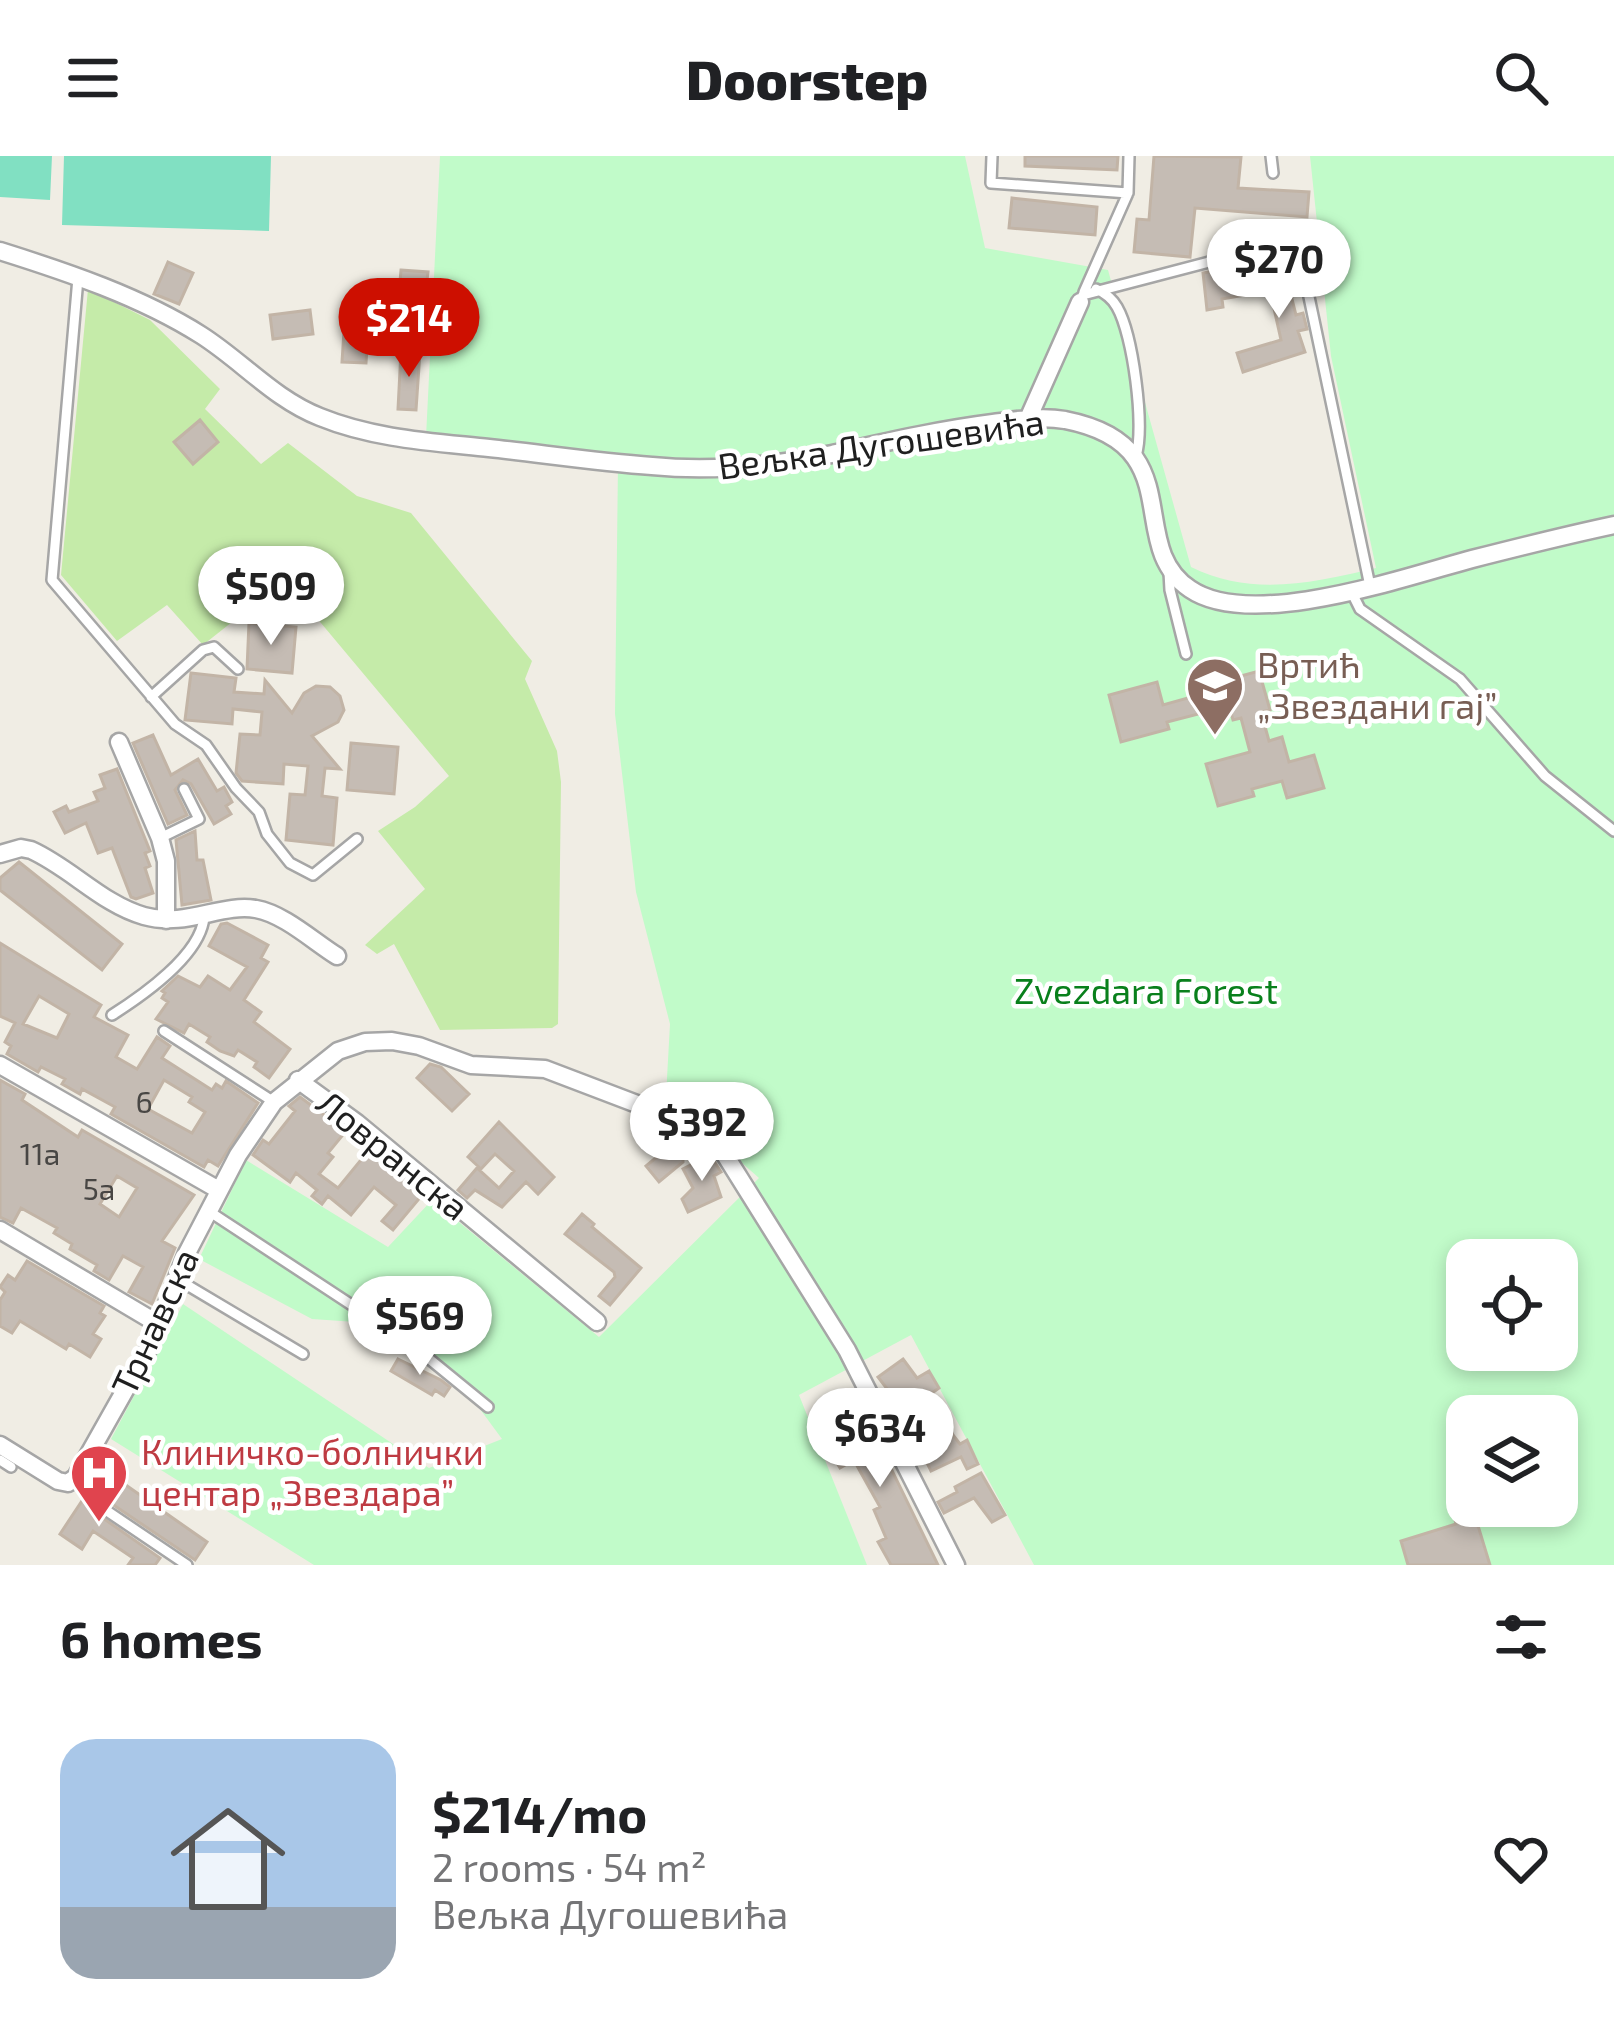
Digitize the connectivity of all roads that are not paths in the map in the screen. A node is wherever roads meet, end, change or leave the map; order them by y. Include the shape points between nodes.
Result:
1 (992, 156) edge
2 (1129, 156) edge
3 (1271, 156) edge
4 (1273, 173) dead end
5 (1127, 193) junction
6 (0, 251) edge
7 (77, 278) junction
8 (1096, 289) junction
9 (1081, 298) junction
10 (1028, 419) junction
11 (1136, 456) junction
12 (1614, 525) edge
13 (1169, 567) junction
14 (1370, 586) junction
15 (1351, 591) junction
16 (1186, 654) dead end
17 (238, 669) dead end
18 (151, 697) junction
19 (119, 742) dead end
20 (184, 789) dead end
21 (1614, 831) edge
22 (160, 838) junction
23 (357, 839) dead end
24 (0, 854) edge
25 (204, 917) junction
26 (166, 920) junction
27 (337, 956) dead end
28 (112, 1015) dead end
29 (164, 1031) dead end
30 (0, 1064) edge
31 (298, 1080) junction
32 (274, 1102) junction
33 (217, 1189) junction
34 (207, 1210) junction
35 (0, 1230) edge
36 (177, 1279) junction
37 (598, 1322) dead end
38 (160, 1324) junction
39 (304, 1354) dead end
40 (488, 1407) dead end
41 (0, 1445) edge
42 (0, 1460) edge
43 (11, 1467) dead end
44 (107, 1511) dead end
45 (179, 1563) edge
46 (956, 1565) edge

1 - 5 lane via 991,183
2 - 5 lane
3 - 4 lane
5 - 9 lane
6 - 7 street, Вељка Дугошевића
7 - 10 street, Вељка Дугошевића via 194,331 306,412 399,438 740,469
7 - 18 lane via 52,580
8 - 9 lane
8 - 11 lane via 1121,315 1141,424
8 - 14 lane via 1277,244 1291,248 1301,259
9 - 10 street
10 - 11 street, Вељка Дугошевића via 1088,427
11 - 13 street
12 - 14 street
13 - 15 street via 1187,588 1228,604
13 - 16 lane
14 - 15 street
15 - 21 lane via 1360,609 1460,679 1545,776
17 - 18 lane via 214,647 203,650
18 - 23 lane via 206,745 290,863 313,875
19 - 22 street
20 - 22 lane via 199,819
22 - 26 street
24 - 26 street via 31,850 119,906
25 - 26 street
25 - 27 street via 255,909
25 - 28 lane via 170,970
29 - 32 lane
30 - 33 street
31 - 32 street, Трнавска
31 - 37 street, Ловранска
31 - 46 street, Трнавска via 338,1051 392,1041 471,1065 545,1069 699,1129 731,1160 847,1350
32 - 33 street, Трнавска
33 - 34 street, Трнавска
34 - 36 street, Трнавска
34 - 40 lane, Трнавска via 411,1344
35 - 38 street
36 - 38 street, Трнавска
36 - 39 lane
38 - 41 street, Трнавска via 76,1478 58,1481
42 - 43 lane
44 - 45 lane

